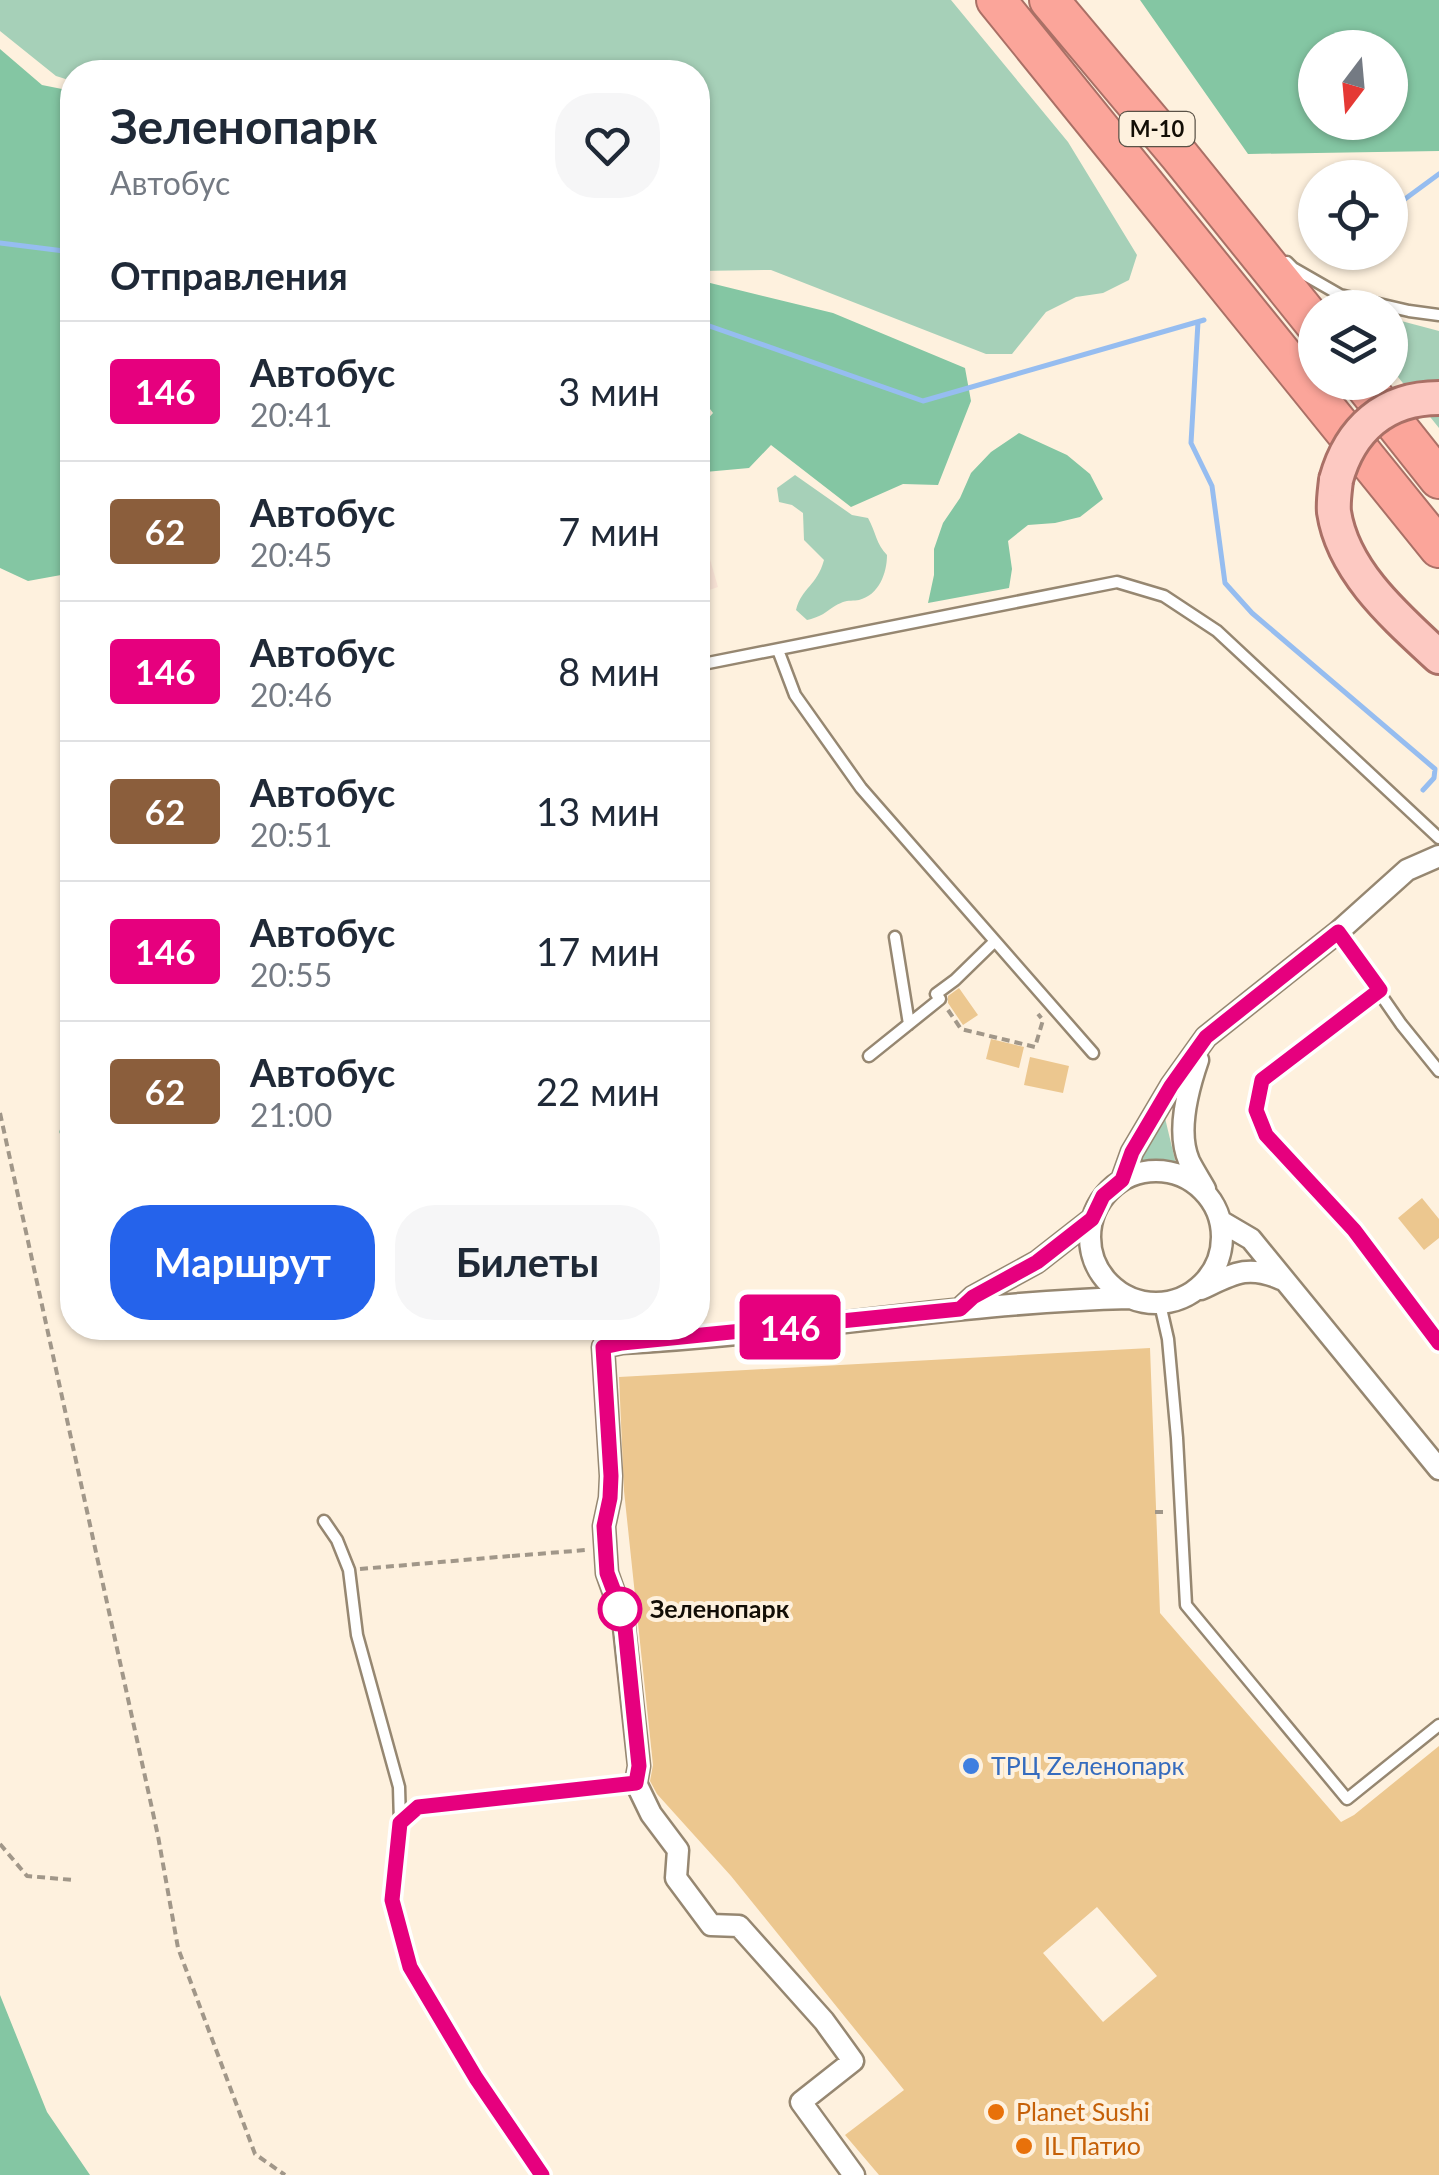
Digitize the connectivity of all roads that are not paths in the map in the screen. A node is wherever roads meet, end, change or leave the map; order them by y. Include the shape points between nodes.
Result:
1 (996, 0) edge
2 (1048, 0) edge
3 (1179, 155) junction
4 (1251, 225) dead end
5 (1283, 258) dead end
6 (1298, 303) edge
7 (1439, 315) edge
8 (1439, 398) edge
9 (1376, 400) edge
10 (1439, 479) edge
11 (1439, 548) edge
12 (778, 650) junction
13 (1439, 657) edge
14 (710, 662) edge
15 (1439, 838) edge
16 (1439, 856) edge
17 (1338, 932) junction
18 (895, 936) dead end
19 (995, 941) junction
20 (1380, 990) junction
21 (909, 1024) junction
22 (1206, 1037) junction
23 (1094, 1053) dead end
24 (869, 1056) dead end
25 (1439, 1071) edge
26 (1122, 1180) junction
27 (1211, 1199) junction
28 (1092, 1219) junction
29 (1222, 1222) junction
30 (1283, 1280) junction
31 (1192, 1293) junction
32 (1130, 1298) junction
33 (1160, 1304) junction
34 (960, 1309) junction
35 (710, 1334) edge
36 (652, 1340) edge
37 (1439, 1343) edge
38 (1439, 1469) edge
39 (324, 1522) dead end
40 (1439, 1724) edge
41 (636, 1783) junction
42 (400, 1823) junction
43 (542, 2175) edge
44 (854, 2175) edge

1 - 11 highway, М-10
2 - 3 highway, М-10
3 - 4 lane
3 - 6 highway, М-10
5 - 7 lane via 1340,296
8 - 13 main road, bridge via 1398,404 1353,439 1341,461 1334,510 1348,553 1371,588
9 - 10 highway
12 - 14 lane
12 - 15 lane via 1117,582 1164,596 1217,632
12 - 19 lane via 795,695 861,788
16 - 17 street via 1407,870
17 - 20 lane
17 - 22 street
18 - 21 lane
19 - 21 lane
19 - 23 lane
20 - 25 lane
20 - 37 lane via 1262,1080 1256,1110 1266,1135 1354,1230
21 - 24 lane
22 - 26 street via 1132,1152
22 - 27 street via 1184,1130 1187,1158
26 - 27 street via 1145,1171 1170,1172
26 - 28 street via 1103,1196
27 - 29 street
28 - 32 street via 1096,1266
28 - 34 street
29 - 30 street via 1250,1239
29 - 31 street via 1222,1249 1212,1274
30 - 31 street via 1261,1270
30 - 38 street
31 - 33 street
32 - 33 street
32 - 34 street
33 - 40 lane via 1176,1424 1186,1604 1347,1799
34 - 35 street
36 - 41 street via 603,1347 611,1476 607,1573 624,1618
39 - 42 lane via 348,1570 357,1635 399,1787
41 - 42 lane via 418,1807
41 - 44 street via 678,1850 676,1878 711,1925 738,1926 853,2060 802,2102
42 - 43 lane via 392,1900 410,1967

